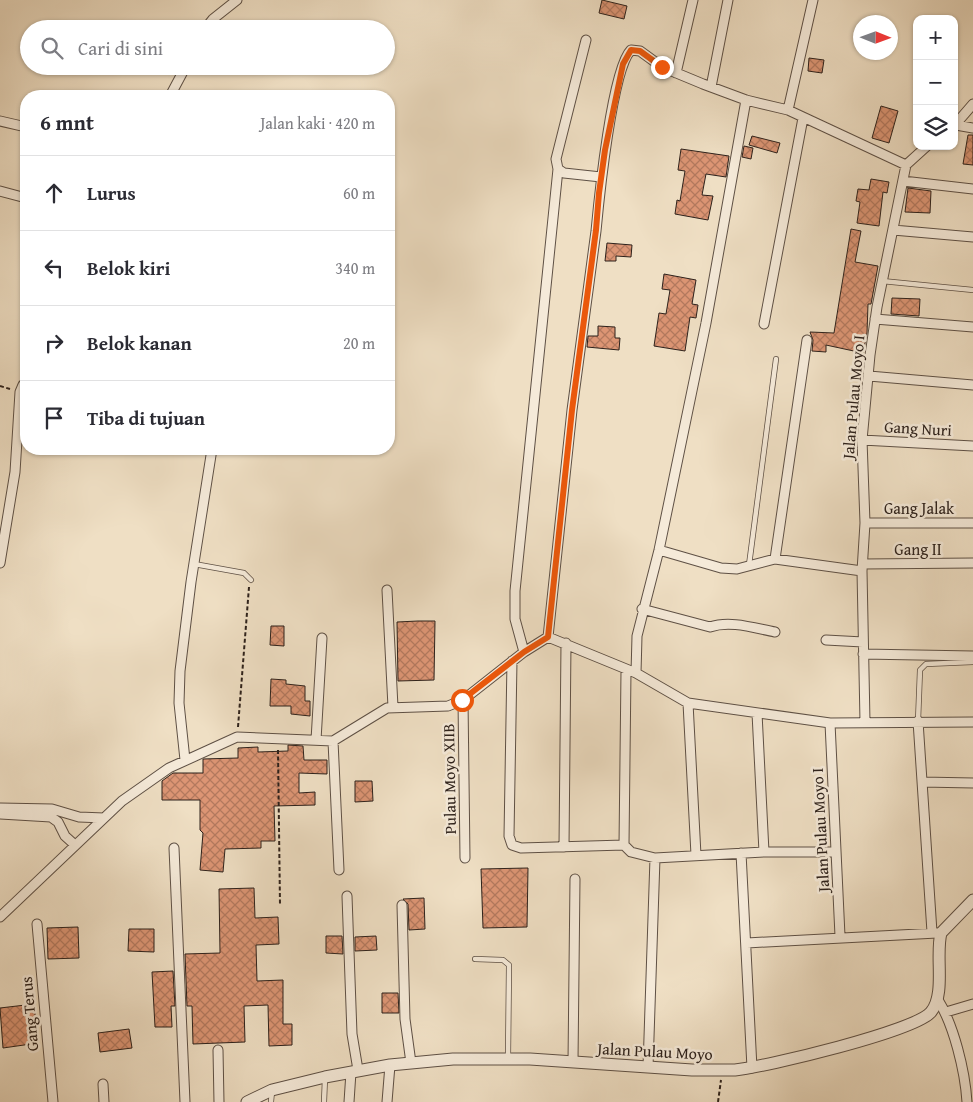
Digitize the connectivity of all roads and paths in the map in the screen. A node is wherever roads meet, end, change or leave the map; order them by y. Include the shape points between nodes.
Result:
1 (237, 0) edge
2 (694, 0) edge
3 (728, 0) edge
4 (813, 0) edge
5 (212, 20) edge
6 (586, 40) dead end
7 (676, 73) junction
8 (181, 75) edge
9 (712, 87) junction
10 (173, 90) edge
11 (746, 100) junction
12 (973, 104) edge
13 (788, 110) junction
14 (803, 118) junction
15 (0, 121) edge
16 (958, 122) edge
17 (20, 126) edge
18 (958, 126) edge
19 (973, 128) edge
20 (923, 150) edge
21 (906, 165) junction
22 (558, 169) junction
23 (601, 177) junction
24 (904, 181) junction
25 (973, 189) edge
26 (0, 192) edge
27 (20, 197) edge
28 (893, 230) junction
29 (973, 237) edge
30 (882, 281) junction
31 (973, 290) edge
32 (875, 319) junction
33 (764, 324) dead end
34 (973, 327) edge
35 (807, 340) dead end
36 (776, 359) dead end
37 (869, 376) junction
38 (973, 385) edge
39 (20, 392) edge
40 (862, 440) junction
41 (973, 446) edge
42 (211, 455) edge
43 (865, 523) junction
44 (973, 523) edge
45 (659, 550) junction
46 (775, 559) junction
47 (0, 563) edge
48 (973, 563) edge
49 (194, 564) junction
50 (749, 565) junction
51 (862, 567) junction
52 (251, 580) joint
53 (387, 590) dead end
54 (642, 609) junction
55 (775, 632) dead end
56 (548, 637) junction
57 (322, 638) dead end
58 (826, 640) dead end
59 (566, 642) junction
60 (863, 642) junction
61 (524, 652) junction
62 (863, 654) junction
63 (973, 656) edge
64 (512, 661) junction
65 (973, 662) edge
66 (636, 665) junction
67 (626, 671) junction
68 (462, 700) junction
69 (393, 701) junction
70 (688, 703) junction
71 (757, 714) junction
72 (918, 721) junction
73 (865, 722) junction
74 (973, 722) edge
75 (830, 723) junction
76 (237, 737) junction
77 (277, 737) junction
78 (316, 740) junction
79 (333, 740) junction
80 (185, 760) junction
81 (922, 782) junction
82 (973, 783) edge
83 (0, 808) edge
84 (0, 814) edge
85 (104, 818) junction
86 (71, 841) junction
87 (624, 845) junction
88 (564, 847) junction
89 (174, 848) dead end
90 (764, 852) junction
91 (836, 852) junction
92 (741, 853) junction
93 (696, 855) junction
94 (465, 858) dead end
95 (655, 858) junction
96 (339, 870) dead end
97 (575, 879) dead end
98 (347, 896) dead end
99 (973, 900) edge
100 (280, 905) dead end
101 (402, 905) dead end
102 (0, 917) edge
103 (37, 924) dead end
104 (936, 933) junction
105 (840, 936) junction
106 (747, 943) junction
107 (475, 959) dead end
108 (938, 998) junction
109 (973, 1004) edge
110 (946, 1012) junction
111 (218, 1050) dead end
112 (508, 1059) junction
113 (573, 1062) junction
114 (411, 1063) junction
115 (390, 1065) junction
116 (648, 1067) junction
117 (752, 1068) junction
118 (723, 1070) junction
119 (354, 1071) junction
120 (325, 1077) junction
121 (103, 1084) dead end
122 (272, 1090) junction
123 (52, 1102) edge
124 (104, 1102) edge
125 (185, 1102) edge
126 (220, 1102) edge
127 (247, 1102) edge
128 (271, 1102) edge
129 (324, 1102) edge
130 (349, 1102) edge
131 (387, 1102) edge
132 (718, 1102) edge
133 (967, 1102) edge

1 - 5 street
2 - 7 street
3 - 9 street
4 - 13 street
6 - 22 street via 556,159
7 - 9 street
7 - 23 street via 637,50 628,53 623,64
8 - 10 street
9 - 11 street
11 - 13 street
11 - 45 street via 706,324
12 - 16 street
13 - 14 street
14 - 21 street
14 - 33 street
15 - 17 street
18 - 19 street
20 - 21 street
21 - 24 street, Jalan Pulau Moyo I
22 - 23 street via 564,173
22 - 61 street via 515,591 515,619
23 - 56 street via 569,430
24 - 25 street
24 - 28 street, Jalan Pulau Moyo I
26 - 27 street
28 - 29 street
28 - 30 street, Jalan Pulau Moyo I
30 - 31 lane
30 - 32 street, Jalan Pulau Moyo I
32 - 34 street
32 - 37 street, Jalan Pulau Moyo I
35 - 46 street
36 - 50 lane
37 - 38 street
37 - 40 street, Jalan Pulau Moyo I
39 - 47 street via 15,472
40 - 41 street, Gang Nuri
40 - 43 street, Jalan Pulau Moyo I
42 - 49 street
43 - 44 street, Gang Jalak
43 - 51 street, Jalan Pulau Moyo I
45 - 50 street via 721,568 737,569
45 - 54 street
46 - 50 street
46 - 51 street, Gang II
48 - 51 street, Gang II
49 - 52 lane via 244,573
49 - 80 street via 180,671 179,703
51 - 60 street, Jalan Pulau Moyo I
52 - 76 path
53 - 69 street
54 - 55 street via 710,627 730,624
54 - 66 street
56 - 59 street
56 - 61 street
57 - 78 street
58 - 60 street
59 - 67 street
59 - 88 street
60 - 62 street, Jalan Pulau Moyo I
61 - 64 street
62 - 63 street
62 - 73 street, Jalan Pulau Moyo I
64 - 68 street
64 - 88 street via 510,841 522,848
65 - 72 lane via 922,666
66 - 67 street
66 - 70 street
67 - 87 street
68 - 69 street via 440,707
68 - 94 street, Pulau Moyo XIIB
69 - 79 street via 387,708
70 - 71 street
70 - 93 street
71 - 75 street
71 - 90 street
72 - 73 street
72 - 74 street
72 - 81 street
73 - 75 street
75 - 91 street, Jalan Pulau Moyo I
76 - 77 street
76 - 80 street
77 - 78 street
77 - 100 path
78 - 79 street
79 - 96 street
80 - 85 street via 139,787
81 - 82 street
81 - 104 street
83 - 85 street via 52,809 79,817
84 - 86 street via 51,817
85 - 86 street
86 - 102 street
87 - 88 street
87 - 95 street via 631,852
89 - 125 street
90 - 91 street
90 - 92 street
91 - 105 street, Jalan Pulau Moyo I
92 - 93 street
92 - 106 street
93 - 95 street
95 - 116 street
97 - 113 street
98 - 119 street
99 - 104 street
101 - 114 street via 405,1018
103 - 123 street, Gang Terus
104 - 105 street
104 - 108 street
105 - 106 street
106 - 117 street
107 - 112 lane via 503,960 509,965
108 - 110 street
108 - 117 street, Jalan Pulau Moyo via 931,1012 900,1028
109 - 110 street
110 - 133 street
111 - 126 street
112 - 113 street, Jalan Pulau Moyo
112 - 114 street, Jalan Pulau Moyo
113 - 116 street, Jalan Pulau Moyo
114 - 115 street, Jalan Pulau Moyo
115 - 119 street, Jalan Pulau Moyo
115 - 131 street
116 - 118 street, Jalan Pulau Moyo
117 - 118 street, Jalan Pulau Moyo
118 - 132 path
119 - 120 street, Jalan Pulau Moyo
119 - 130 street
120 - 122 street, Jalan Pulau Moyo
120 - 129 lane
121 - 124 street
122 - 127 street, Jalan Pulau Moyo
122 - 128 lane

